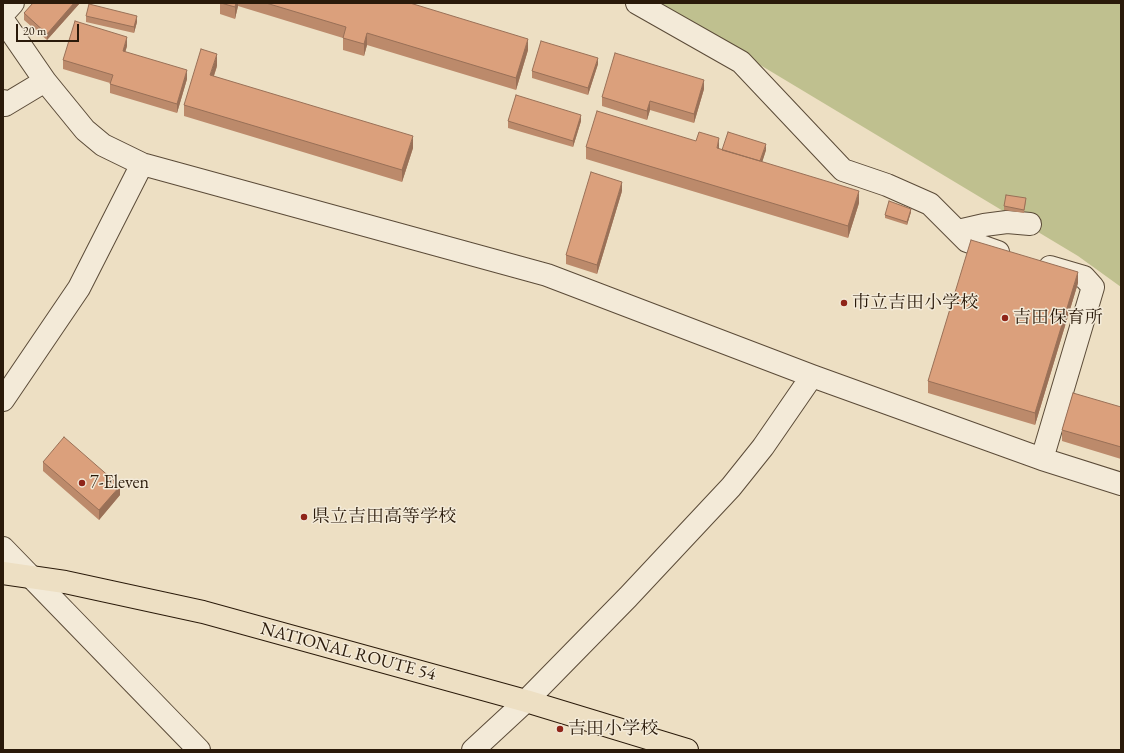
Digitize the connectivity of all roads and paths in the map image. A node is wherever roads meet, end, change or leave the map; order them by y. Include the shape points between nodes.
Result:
1 (13, 3) edge
2 (637, 3) edge
3 (3, 14) edge
4 (3, 20) edge
5 (45, 81) junction
6 (3, 101) edge
7 (142, 164) junction
8 (1030, 224) dead end
9 (958, 231) junction
10 (812, 376) junction
11 (3, 400) edge
12 (1042, 459) junction
13 (1121, 484) edge
14 (3, 548) edge
15 (3, 573) edge
16 (30, 577) junction
17 (526, 701) junction
18 (199, 750) edge
19 (473, 750) edge
20 (687, 750) edge

1 - 3 street
2 - 9 street via 740,62 843,170 887,185 930,204
4 - 5 street
5 - 6 street via 5,105
5 - 7 street via 85,130 103,145
7 - 10 street via 547,275
7 - 11 street via 80,288
8 - 9 street via 1007,222
9 - 12 street via 967,241 979,246 1084,277 1093,287
10 - 12 street
10 - 17 street via 731,487
12 - 13 street
14 - 16 street
15 - 16 highway, NATIONAL ROUTE 54
16 - 17 highway, NATIONAL ROUTE 54 via 65,582 203,612
16 - 18 street
17 - 19 street
17 - 20 highway, NATIONAL ROUTE 54

